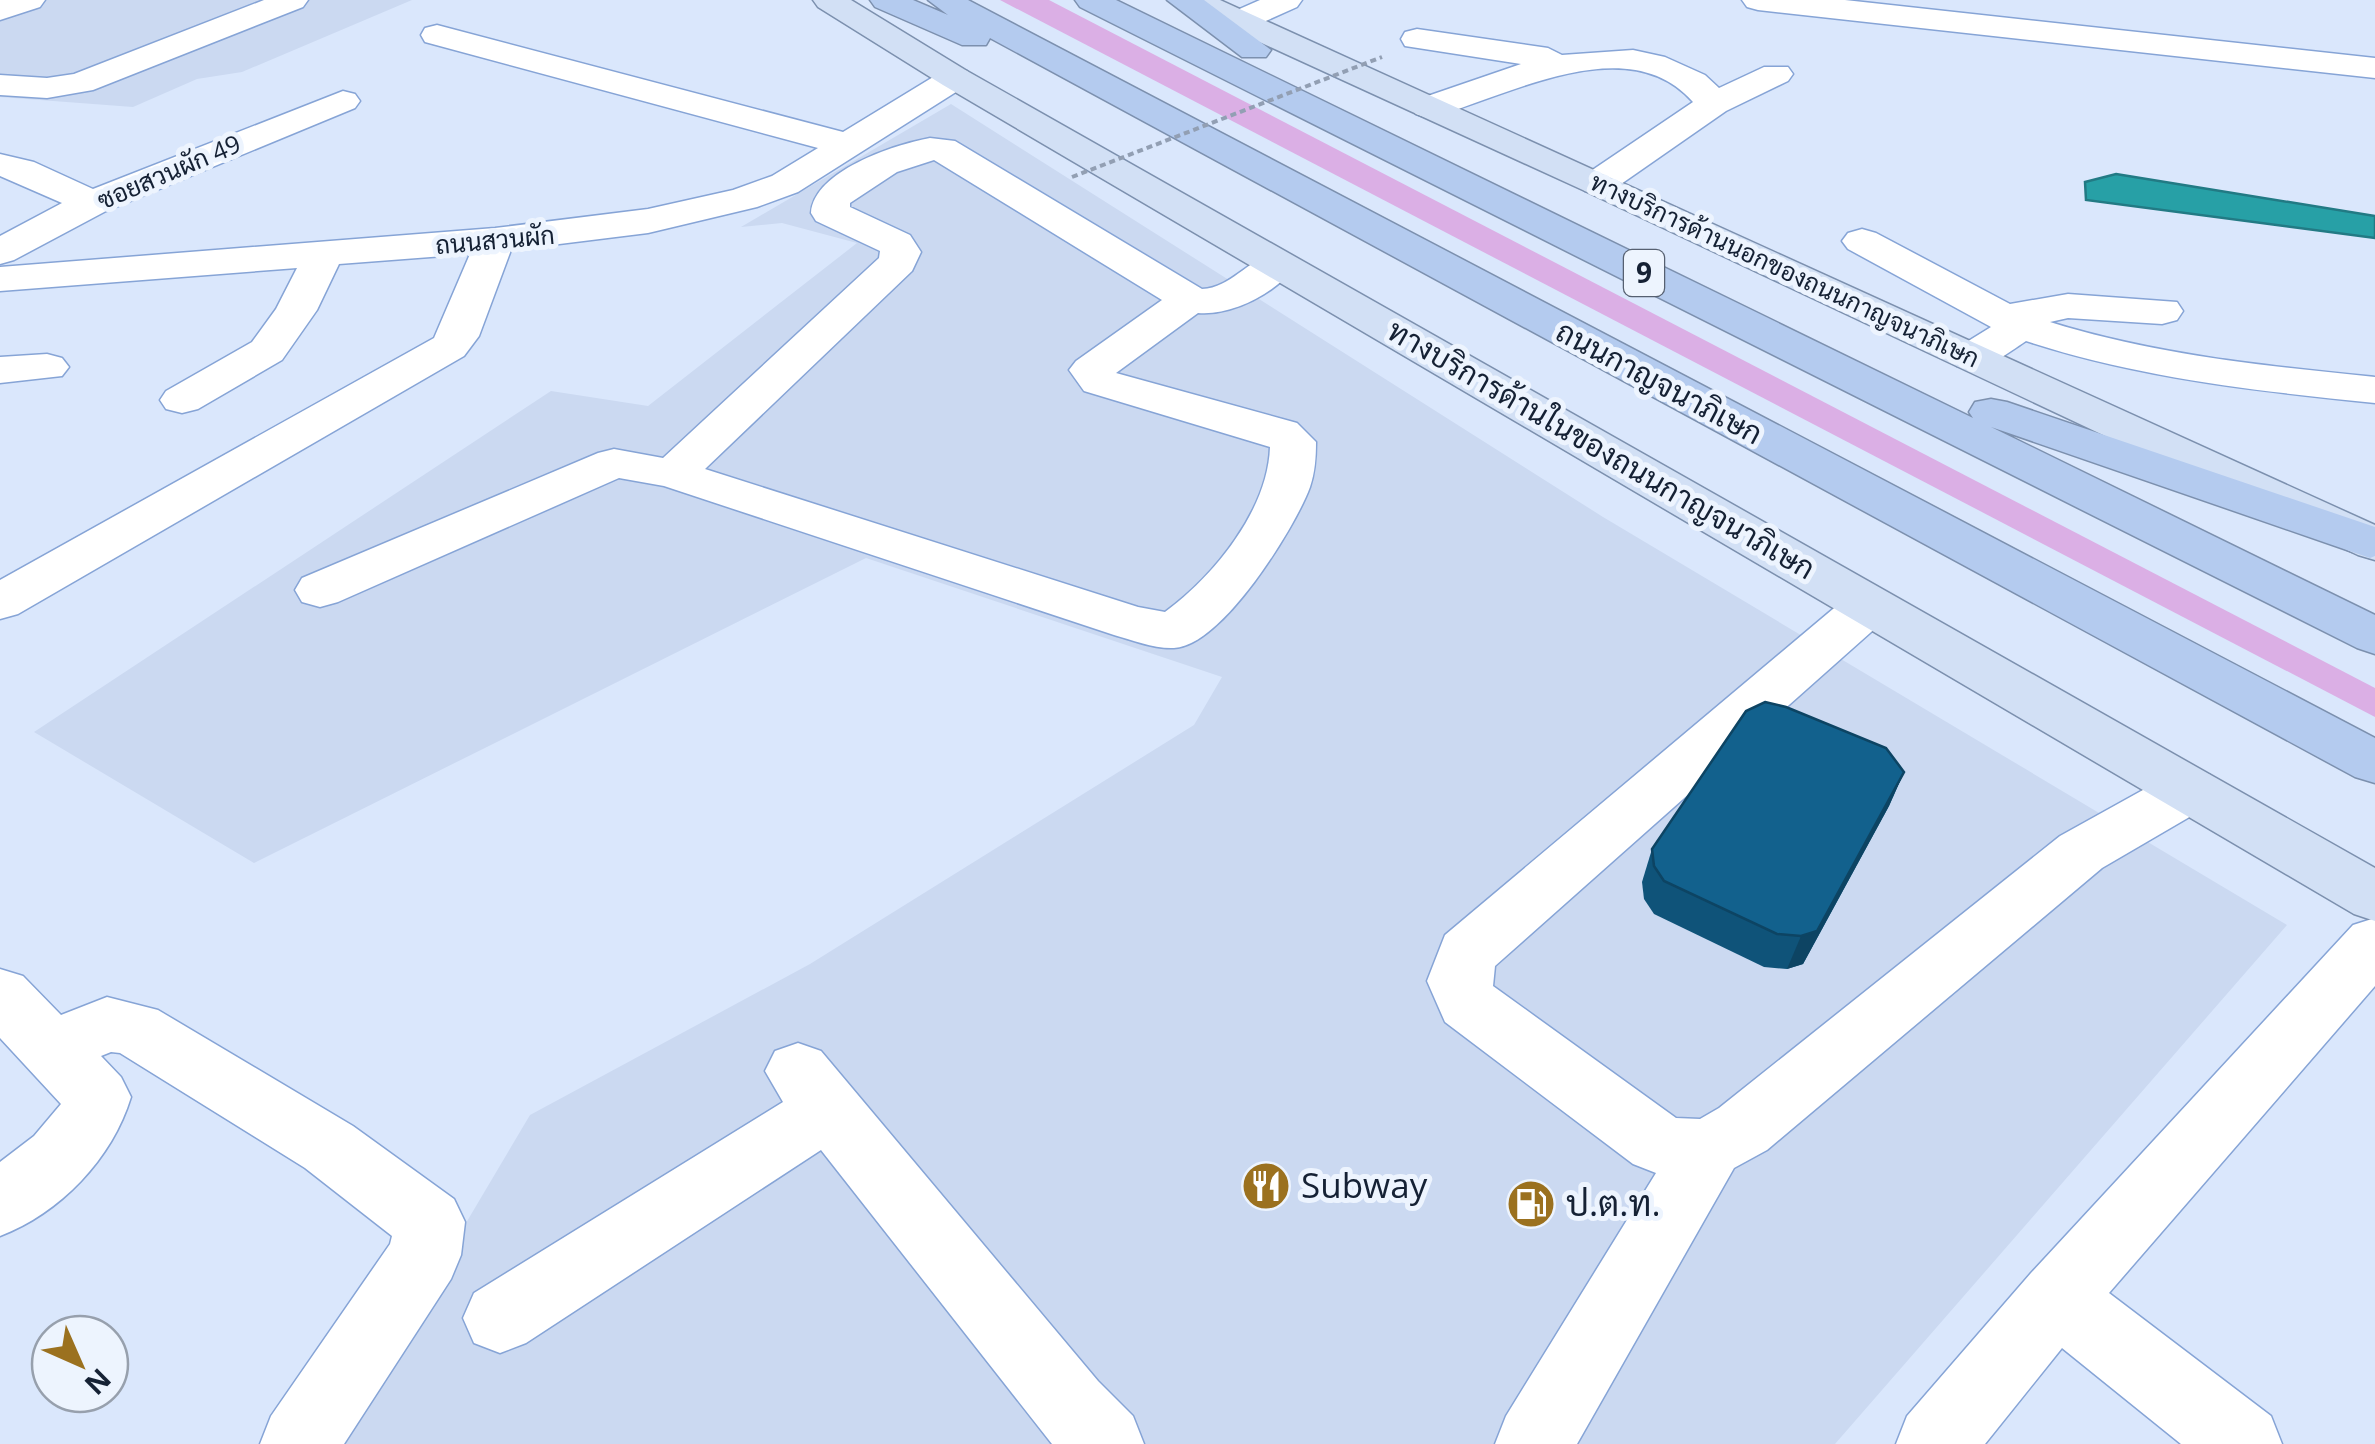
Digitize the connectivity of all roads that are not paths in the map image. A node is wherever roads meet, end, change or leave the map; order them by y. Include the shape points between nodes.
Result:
1 (29, 0) edge
2 (292, 0) edge
3 (829, 0) edge
4 (886, 0) edge
5 (944, 0) edge
6 (1091, 0) edge
7 (1183, 0) edge
8 (1194, 0) edge
9 (1286, 0) edge
10 (1758, 0) edge
11 (0, 10) edge
12 (1239, 20) junction
13 (437, 35) dead end
14 (1417, 39) dead end
15 (1571, 61) junction
16 (2375, 68) edge
17 (1776, 74) dead end
18 (954, 78) junction
19 (0, 85) edge
20 (343, 100) dead end
21 (1714, 104) junction
22 (1428, 107) junction
23 (1152, 114) junction
24 (846, 144) junction
25 (1393, 149) junction
26 (0, 165) edge
27 (1598, 183) junction
28 (92, 203) junction
29 (495, 240) junction
30 (1862, 241) dead end
31 (0, 252) edge
32 (323, 255) junction
33 (1277, 264) junction
34 (0, 278) edge
35 (1190, 299) junction
36 (2162, 311) dead end
37 (2013, 322) junction
38 (1776, 338) junction
39 (1972, 358) junction
40 (46, 367) dead end
41 (0, 370) edge
42 (2375, 390) edge
43 (182, 400) dead end
44 (673, 474) junction
45 (2373, 543) edge
46 (320, 590) dead end
47 (0, 602) edge
48 (1870, 605) junction
49 (2375, 636) edge
50 (2375, 763) edge
51 (2190, 790) junction
52 (2375, 897) edge
53 (2375, 943) edge
54 (0, 995) edge
55 (53, 1048) junction
56 (1708, 1150) junction
57 (0, 1204) edge
58 (2057, 1298) junction
59 (500, 1318) dead end
60 (299, 1444) edge
61 (1105, 1444) edge
62 (1534, 1444) edge
63 (1934, 1444) edge
64 (2243, 1444) edge

1 - 11 street
2 - 19 street via 81,83
3 - 18 main road, ทางบริการด้านในของถนนกาญจนาภิเษก
4 - 23 highway
5 - 23 highway, ถนนกาญจนาภิเษก
6 - 25 highway, 9
7 - 25 highway
8 - 12 main road, ทางบริการด้านนอกของถนนกาญจนาภิเษก
9 - 12 street
10 - 16 street
12 - 22 main road, ทางบริการด้านนอกของถนนกาญจนาภิเษก
13 - 24 street
14 - 15 street
15 - 21 street via 1647,62 1691,80
15 - 22 street via 1523,71
17 - 21 street
18 - 24 street, ถนนสวนผัก
18 - 33 main road, ทางบริการด้านในของถนนกาญจนาภิเษก
20 - 28 street, ซอยสวนผัก 49
21 - 27 street
22 - 27 main road, ทางบริการด้านนอกของถนนกาญจนาภิเษก
23 - 50 highway, ถนนกาญจนาภิเษก
24 - 29 street, ถนนสวนผัก via 812,170 744,199 648,221
25 - 38 highway, 9
26 - 28 street
27 - 39 main road, ทางบริการด้านนอกของถนนกาญจนาภิเษก
28 - 31 street, ซอยสวนผัก 49
29 - 32 street, ถนนสวนผัก
29 - 47 street via 450,348
30 - 37 street
32 - 34 street, ถนนสวนผัก
32 - 43 street via 267,351
33 - 35 street via 1222,301
33 - 48 main road, ทางบริการด้านในของถนนกาญจนาภิเษก
35 - 44 street via 942,149 920,148 832,199 830,212 896,244 898,262
35 - 44 street via 1091,370 1094,376 1136,394 1281,432 1295,452 1277,512 1198,617 1174,630 1132,623
36 - 37 street via 2068,306
37 - 39 street
37 - 42 street via 2071,343 2198,372
38 - 45 highway
38 - 49 highway, 9
39 - 45 main road, ทางบริการด้านนอกของถนนกาญจนาภิเษก
40 - 41 street
44 - 46 street via 614,463
48 - 51 main road, ทางบริการด้านในของถนนกาญจนาภิเษก
48 - 56 street via 1467,953 1459,980 1468,1003 1657,1143
51 - 52 main road, ทางบริการด้านในของถนนกาญจนาภิเษก
51 - 56 street via 2081,852 1776,1104
53 - 58 street
54 - 55 street
55 - 57 street via 97,1097 94,1113 64,1152
55 - 60 street via 106,1024 135,1029 328,1148 428,1222 425,1256
56 - 62 street
58 - 63 street
58 - 64 street
59 - 61 street via 812,1090

